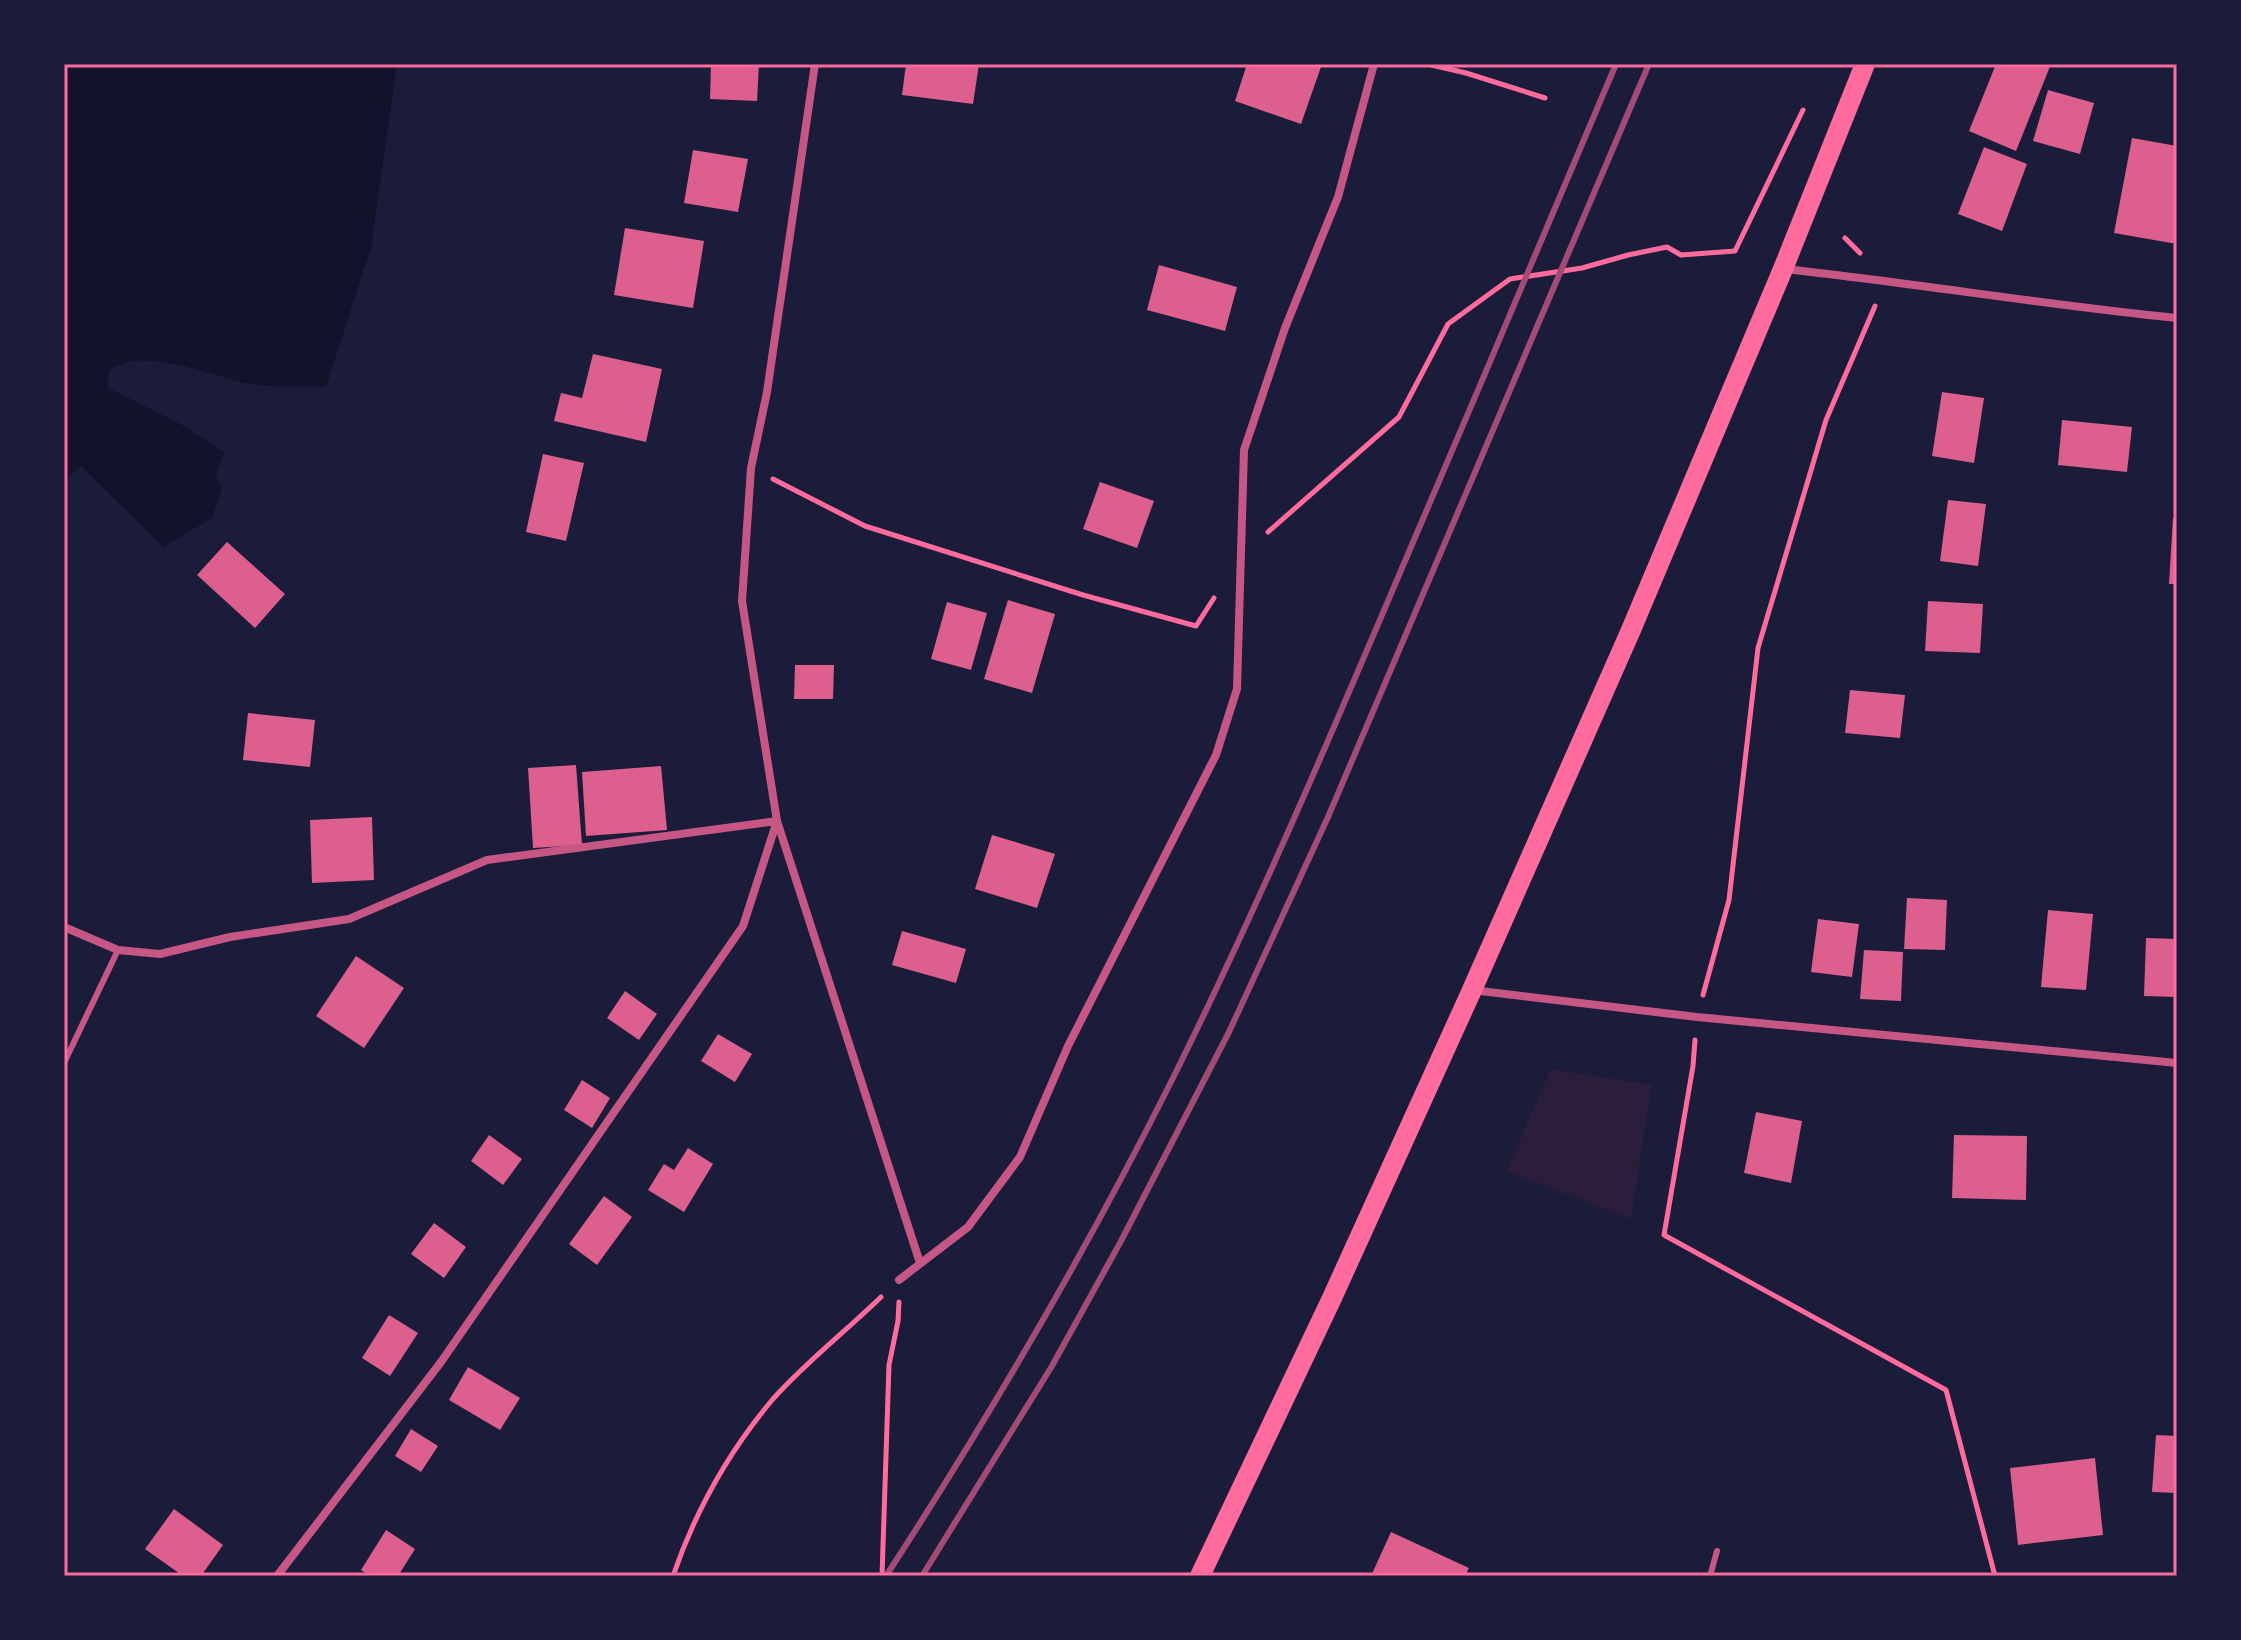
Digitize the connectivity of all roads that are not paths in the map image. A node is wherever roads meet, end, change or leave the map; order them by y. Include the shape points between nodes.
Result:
1 (815, 64) edge
2 (1374, 64) edge
3 (1865, 64) edge
4 (1783, 269) junction
5 (2177, 318) edge
6 (777, 821) junction
7 (64, 927) edge
8 (118, 950) junction
9 (1472, 990) junction
10 (64, 1063) edge
11 (2177, 1063) edge
12 (920, 1263) junction
13 (899, 1280) road end
14 (1717, 1551) dead end
15 (277, 1576) edge
16 (1200, 1576) edge
17 (1710, 1576) edge

1 - 6 street via 751,468 742,601
2 - 12 street via 1338,197 1285,328 1244,450 1237,689 1216,755 1068,1046 1020,1157 968,1227
3 - 4 main road
4 - 5 street
4 - 9 main road
6 - 8 street via 487,860 349,919 160,954
6 - 12 street
6 - 15 street via 743,926 441,1362
7 - 8 street
8 - 10 lane
9 - 11 street
9 - 16 main road
12 - 13 street
14 - 17 lane

